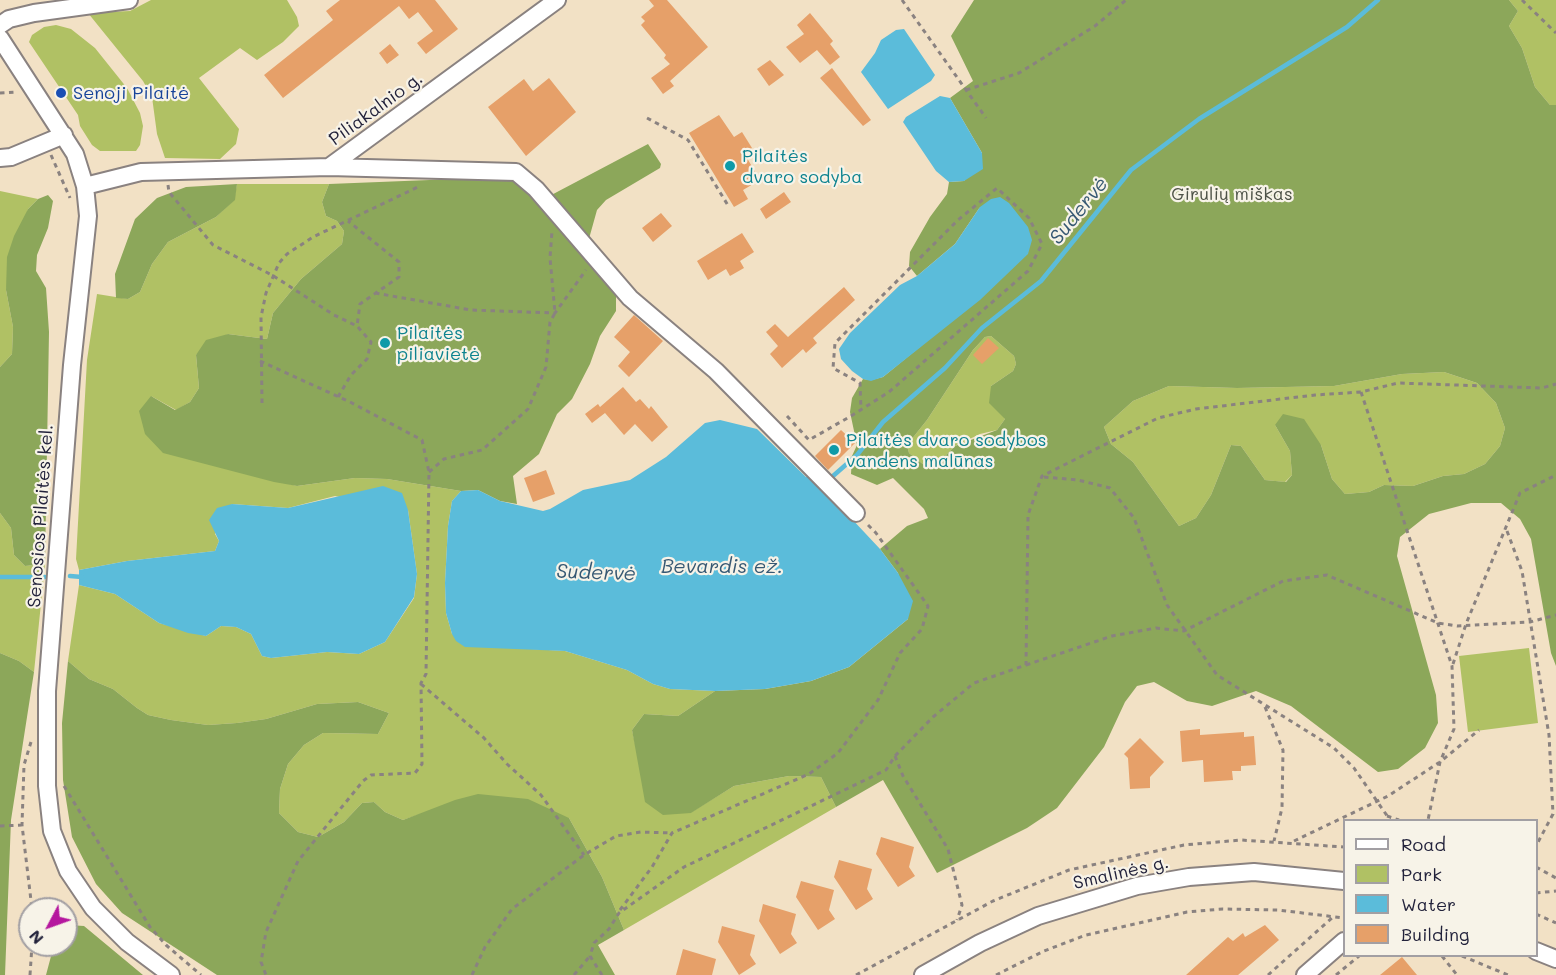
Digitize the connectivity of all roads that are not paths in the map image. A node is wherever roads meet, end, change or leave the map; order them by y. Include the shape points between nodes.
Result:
1 (129, 0) edge
2 (557, 0) edge
3 (0, 25) edge
4 (0, 38) edge
5 (64, 135) junction
6 (0, 158) edge
7 (329, 167) junction
8 (85, 186) junction
9 (856, 513) dead end
10 (1343, 881) edge
11 (1343, 942) edge
12 (1538, 952) edge
13 (1556, 960) edge
14 (171, 975) edge
15 (923, 975) edge
16 (1305, 975) edge

1 - 3 street via 34,13
2 - 7 street, Piliakalnio g.
4 - 5 street, Senosios Pilaitės kel.
5 - 6 street
5 - 8 street, Senosios Pilaitės kel.
7 - 8 street, Piliakalnio g. via 141,172
7 - 9 street via 516,172 536,189 630,298 716,372
8 - 14 street, Senosios Pilaitės kel. via 87,236 73,354 46,733 47,786 52,831 68,871 109,925
10 - 15 street, Smalinės g. via 1254,872 1137,886 1038,916
11 - 16 street
12 - 13 street

